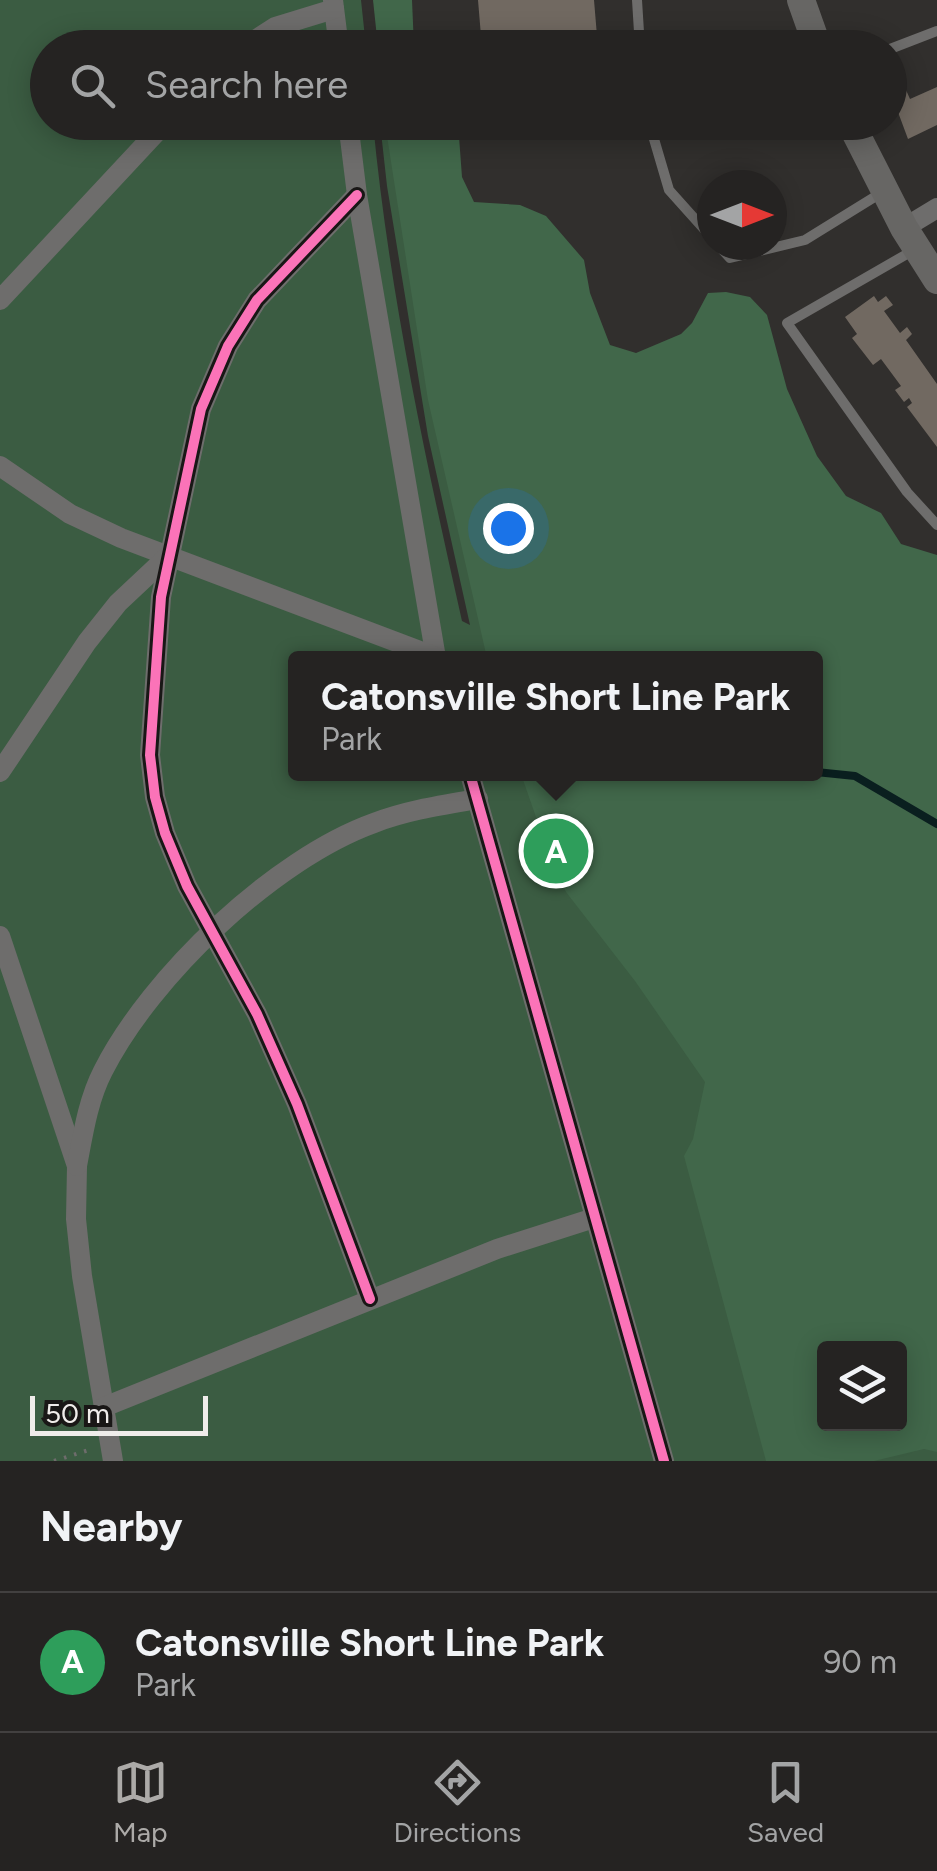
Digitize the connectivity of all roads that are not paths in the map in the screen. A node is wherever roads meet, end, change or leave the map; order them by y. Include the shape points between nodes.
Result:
1 (637, 0) edge
2 (800, 0) edge
3 (333, 4) edge
4 (271, 30) edge
5 (337, 30) edge
6 (639, 30) edge
7 (811, 30) edge
8 (937, 31) edge
9 (907, 42) edge
10 (149, 140) edge
11 (350, 140) edge
12 (654, 140) edge
13 (859, 140) edge
14 (884, 191) junction
15 (357, 196) junction
16 (937, 208) edge
17 (697, 221) edge
18 (910, 239) junction
19 (787, 244) edge
20 (937, 280) edge
21 (0, 300) edge
22 (0, 466) edge
23 (937, 525) edge
24 (167, 557) junction
25 (417, 651) edge
26 (435, 651) edge
27 (0, 772) edge
28 (472, 781) edge
29 (478, 800) junction
30 (212, 931) junction
31 (0, 936) edge
32 (76, 1166) junction
33 (594, 1218) junction
34 (370, 1298) junction
35 (104, 1407) junction
36 (112, 1452) edge
37 (664, 1461) edge

1 - 6 lane
2 - 7 street
3 - 4 street
3 - 5 street
8 - 9 lane
10 - 21 street
11 - 15 street
12 - 17 lane via 669,190
13 - 14 street
14 - 18 street
14 - 19 lane
15 - 24 street via 256,300 228,346 201,409
15 - 26 street
16 - 18 street
18 - 20 street
18 - 23 lane via 787,324
22 - 24 street via 70,514
24 - 25 street
24 - 27 street via 87,642
24 - 30 street via 151,717 154,783 172,851
28 - 29 street
29 - 30 street via 401,814 329,843
29 - 33 street
30 - 32 street via 152,995 102,1074
30 - 34 street via 297,1104
31 - 32 street
32 - 35 street via 82,1276
33 - 34 street
33 - 37 street
34 - 35 street
35 - 36 street

